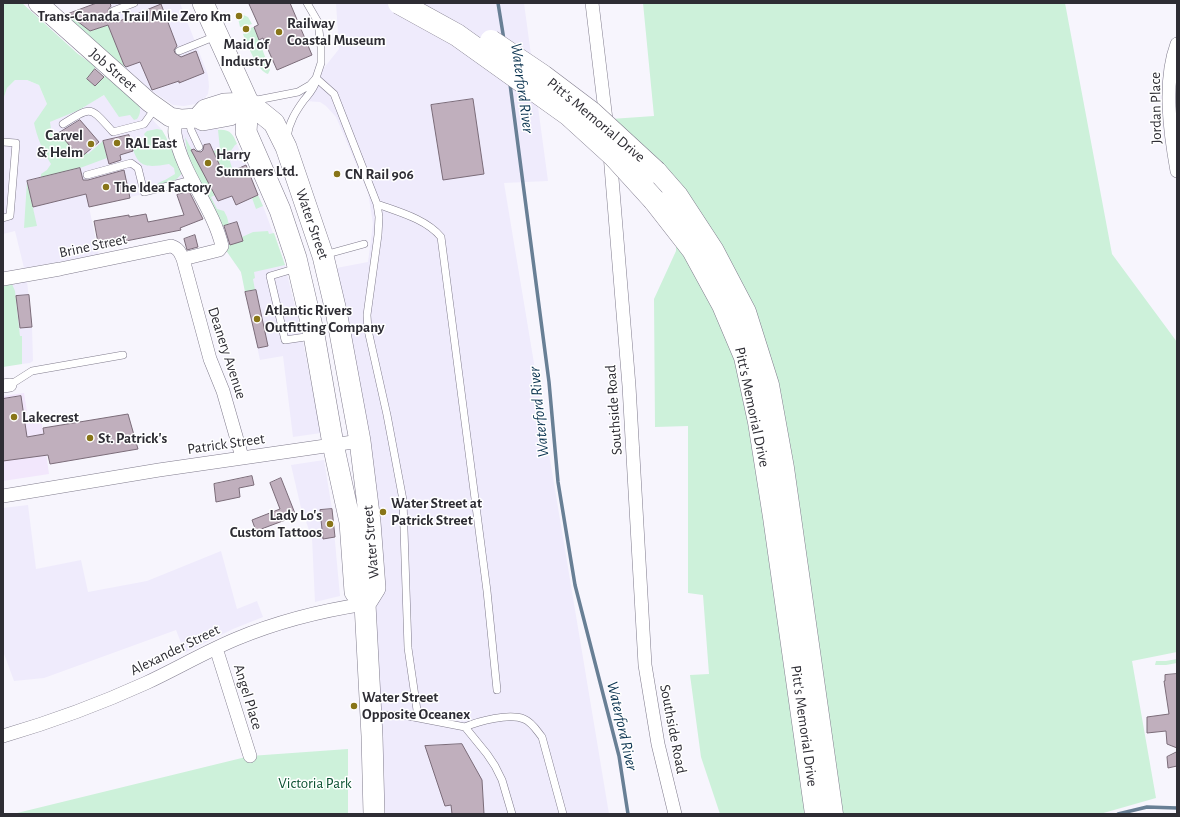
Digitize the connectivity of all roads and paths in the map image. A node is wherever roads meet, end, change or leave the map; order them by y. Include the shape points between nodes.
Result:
1 (38, 3) edge
2 (134, 3) edge
3 (203, 3) edge
4 (306, 3) edge
5 (399, 3) edge
6 (428, 3) edge
7 (592, 3) edge
8 (113, 11) dead end
9 (218, 35) junction
10 (1177, 44) edge
11 (179, 51) dead end
12 (316, 78) junction
13 (248, 102) junction
14 (156, 107) junction
15 (187, 118) junction
16 (62, 124) dead end
17 (3, 142) edge
18 (199, 147) dead end
19 (286, 147) junction
20 (1177, 171) edge
21 (87, 175) dead end
22 (192, 180) junction
23 (377, 204) junction
24 (3, 218) edge
25 (364, 244) dead end
26 (323, 256) junction
27 (182, 259) junction
28 (298, 268) junction
29 (3, 279) edge
30 (314, 336) junction
31 (123, 355) dead end
32 (7, 385) edge
33 (360, 441) junction
34 (334, 444) junction
35 (242, 457) junction
36 (3, 496) edge
37 (365, 604) junction
38 (216, 648) junction
39 (497, 690) dead end
40 (371, 715) junction
41 (418, 717) junction
42 (465, 727) junction
43 (3, 736) edge
44 (250, 756) dead end
45 (374, 814) edge
46 (512, 814) edge
47 (563, 814) edge
48 (675, 814) edge
49 (816, 814) edge
50 (832, 814) edge

1 - 14 street, Job Street
2 - 8 lane
3 - 9 main road
4 - 12 lane via 318,22 320,63
5 - 49 highway, Pitt's Memorial Drive, bridge via 457,35 569,115 614,156 654,200 693,250 723,305 745,357 759,422
6 - 50 highway, Pitt's Memorial Drive, bridge via 543,76 592,113 656,172 677,196 713,251 745,312 768,385 784,476
7 - 48 street, Southside Road via 612,171 633,444 645,665 658,744
9 - 11 lane
9 - 13 main road
10 - 20 street, Jordan Place via 1168,79
12 - 13 lane via 298,92
12 - 19 lane via 313,89 288,126
12 - 23 lane via 334,94
13 - 15 street via 224,103
13 - 19 main road, Water Street via 274,123
13 - 28 main road, Water Street via 246,132 280,210
14 - 15 street, Job Street via 166,115
14 - 16 lane via 144,124 113,132 91,110 80,112
15 - 18 lane
15 - 22 street via 174,133
17 - 24 lane via 16,143 10,216
19 - 26 main road, Water Street
21 - 22 lane via 131,163 138,168 144,192
22 - 27 street via 222,246 219,250
23 - 39 lane via 426,224 436,230 441,237 487,591
23 - 41 lane via 378,235 367,315 368,330 403,500 408,648
25 - 26 lane
26 - 33 main road, Water Street
27 - 29 street, Brine Street via 180,251 171,246
27 - 35 street, Deanery Avenue via 208,353 223,391
28 - 30 main road, Water Street
28 - 30 lane via 270,276 285,340
30 - 34 main road, Water Street
31 - 32 lane via 32,371
33 - 34 street, Patrick Street
33 - 37 main road, Water Street via 375,588
34 - 35 street, Patrick Street
34 - 37 main road, Water Street via 350,522 355,592
35 - 36 street, Patrick Street
37 - 38 street, Alexander Street via 292,619
37 - 40 main road
38 - 43 street, Alexander Street via 105,701
38 - 44 street, Angel Place
40 - 41 lane
40 - 45 main road
41 - 42 lane
42 - 46 lane via 495,766
42 - 47 lane via 481,721 508,717 524,719 534,727 542,737

